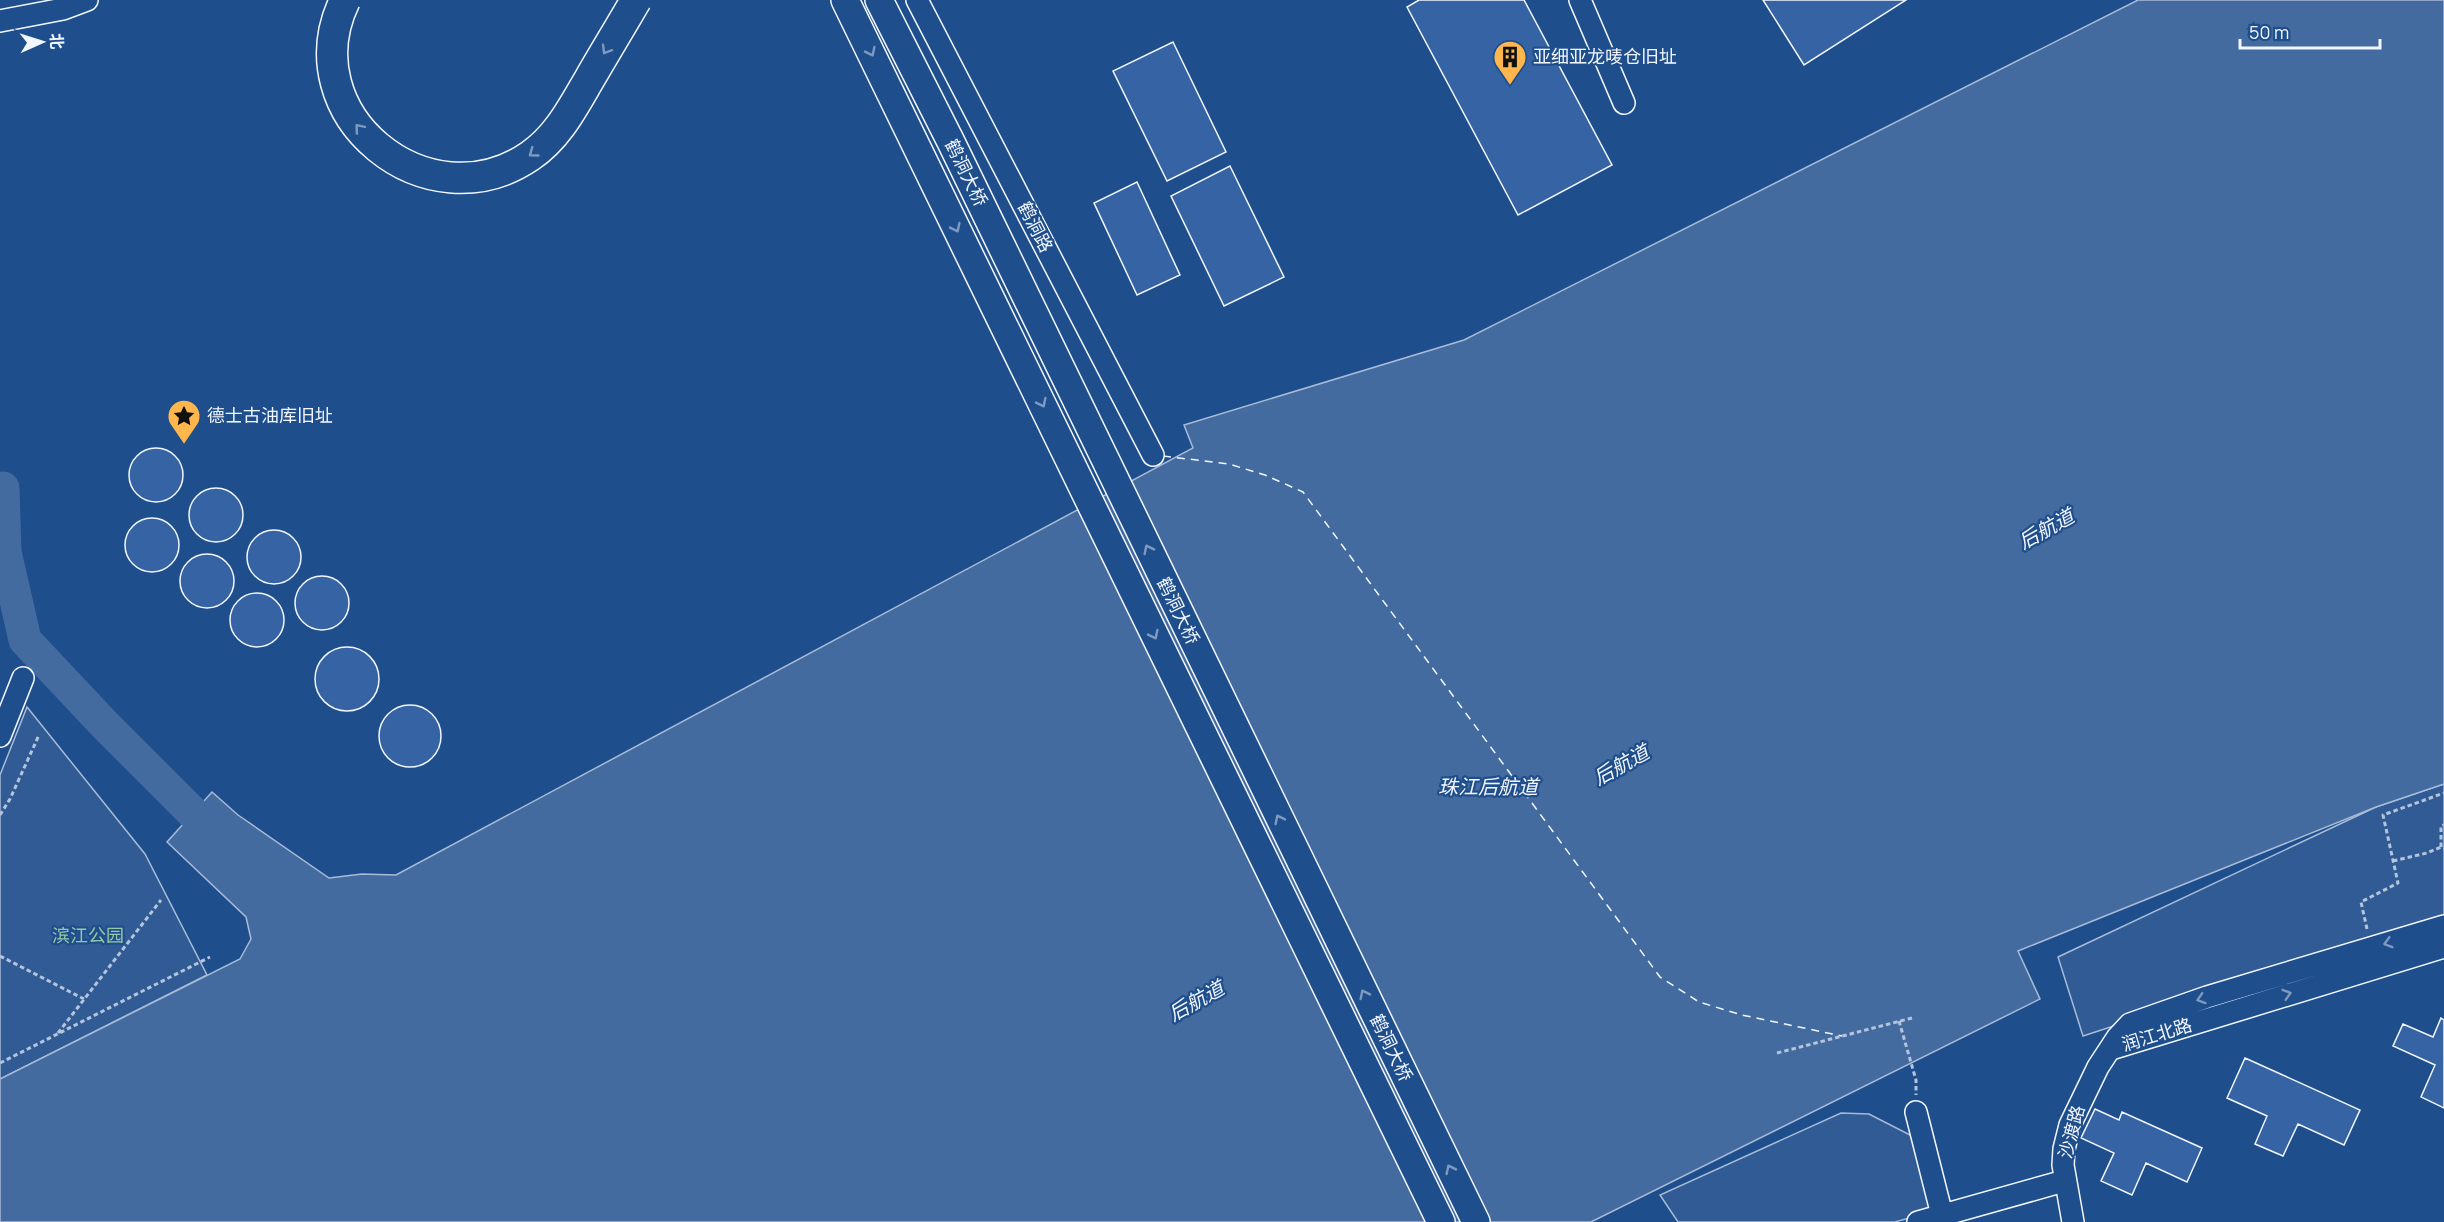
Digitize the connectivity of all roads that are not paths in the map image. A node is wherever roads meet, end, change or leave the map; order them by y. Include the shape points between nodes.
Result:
1 (87, 0) edge
2 (345, 0) edge
3 (636, 0) edge
4 (845, 0) edge
5 (879, 0) edge
6 (917, 0) edge
7 (1580, 0) edge
8 (0, 21) edge
9 (1624, 103) dead end
10 (1153, 454) dead end
11 (23, 678) dead end
12 (0, 736) edge
13 (2444, 926) edge
14 (2444, 947) edge
15 (2111, 1049) junction
16 (1916, 1112) dead end
17 (2064, 1182) junction
18 (1942, 1215) junction
19 (1441, 1222) edge
20 (1476, 1222) edge
21 (1918, 1222) edge
22 (2073, 1222) edge

1 - 8 street via 55,11
3 -> 2 highway, bridge via 552,137 513,166 462,177 434,175 405,166 376,146 353,121 336,88 331,54 332,37
4 -> 19 main road, 鹤洞大桥
20 -> 5 main road, 鹤洞大桥
6 - 10 street, 鹤洞路
7 - 9 street
11 - 12 street
13 -> 15 street, 润江北路 via 2142,1018 2123,1030
15 -> 14 street, 润江北路
15 - 17 street, 沙渡路 via 2087,1086 2070,1125 2064,1149
16 - 18 street
17 - 18 street
17 - 22 street, 沙渡路
18 - 21 street

